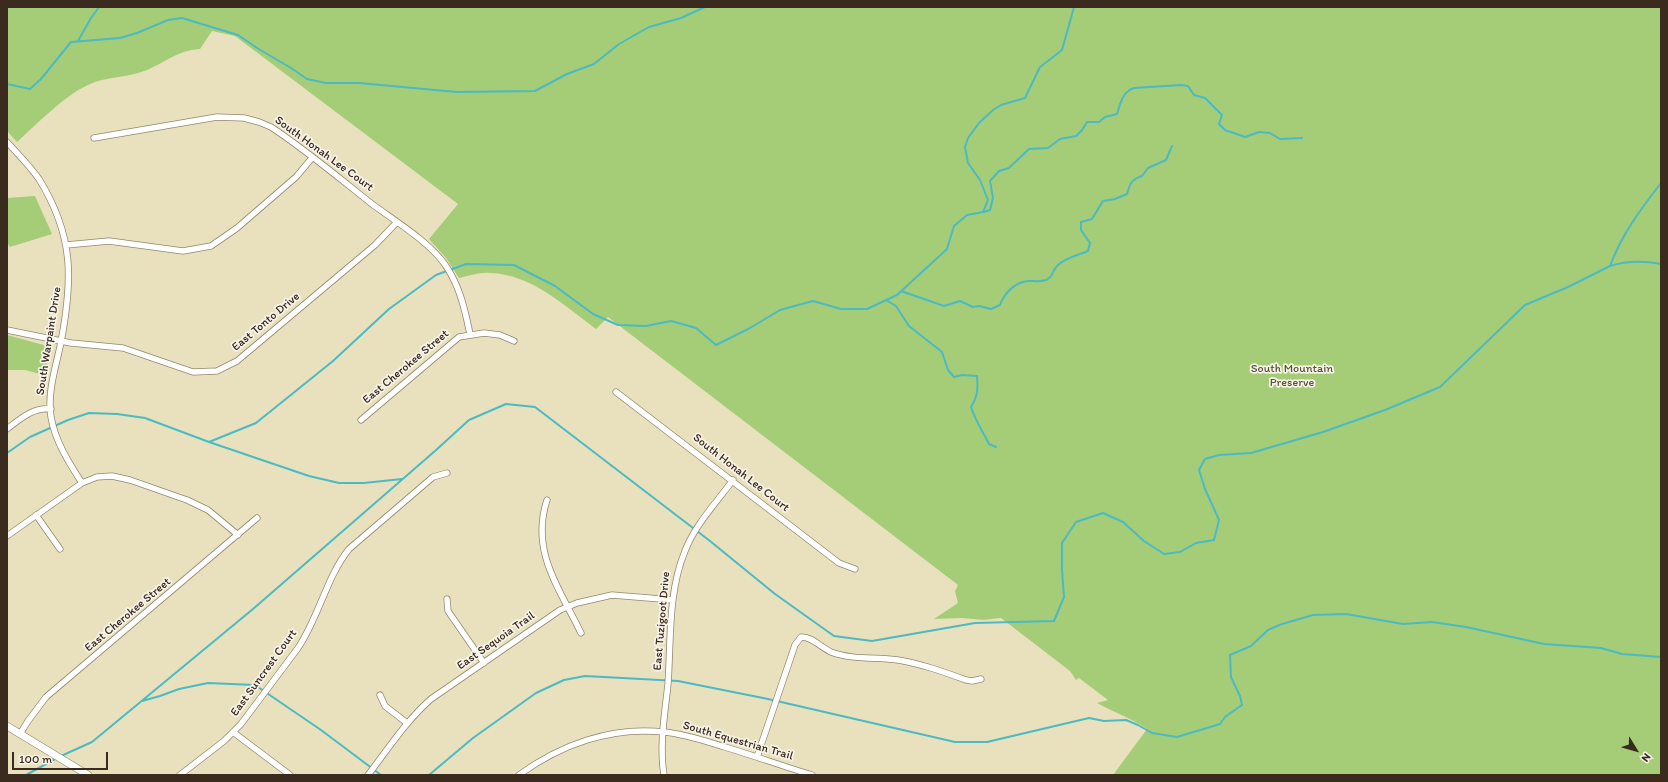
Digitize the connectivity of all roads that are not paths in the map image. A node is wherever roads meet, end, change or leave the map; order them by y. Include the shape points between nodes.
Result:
1 (94, 138) dead end
2 (7, 142) edge
3 (312, 158) junction
4 (397, 222) junction
5 (66, 245) junction
6 (7, 330) edge
7 (470, 334) junction
8 (61, 341) junction
9 (514, 341) dead end
10 (616, 392) dead end
11 (50, 408) junction
12 (360, 420) dead end
13 (7, 429) edge
14 (447, 473) dead end
15 (732, 480) junction
16 (82, 483) junction
17 (547, 500) dead end
18 (36, 515) junction
19 (257, 518) dead end
20 (238, 535) junction
21 (7, 536) edge
22 (60, 549) dead end
23 (855, 568) dead end
24 (447, 599) dead end
25 (673, 600) junction
26 (568, 607) junction
27 (581, 634) dead end
28 (484, 663) junction
29 (981, 679) dead end
30 (380, 695) dead end
31 (408, 724) junction
32 (7, 726) edge
33 (233, 732) junction
34 (663, 732) junction
35 (20, 734) junction
36 (757, 757) junction
37 (522, 774) edge
38 (88, 775) edge
39 (180, 775) edge
40 (290, 775) edge
41 (368, 775) edge
42 (664, 775) edge
43 (812, 775) edge

1 - 3 street, South Honah Lee Court via 217,117 244,118 271,127
2 - 5 street, South Warpaint Drive via 38,178 55,209
3 - 4 street, South Honah Lee Court
3 - 5 street via 296,177 237,228 211,246 183,251 109,241
4 - 7 street, South Honah Lee Court via 430,248 446,265 457,285
4 - 8 street, East Tonto Drive via 375,245 237,361 217,371 193,372 123,348 86,346
5 - 8 street, South Warpaint Drive via 70,281
6 - 8 street, East Tonto Drive
7 - 9 street, East Cherokee Street via 500,335
7 - 12 street, East Cherokee Street via 459,337 446,347
8 - 11 street, South Warpaint Drive via 50,395
10 - 15 street, South Honah Lee Court
11 - 13 street via 30,412
11 - 16 street, South Warpaint Drive via 56,436
14 - 33 street, East Suncrest Court via 433,477 342,558 305,638
15 - 23 street, South Honah Lee Court via 839,563
15 - 25 street, East Tuzigoot Drive via 685,550 678,568
16 - 18 street
16 - 20 street via 97,477 112,476 130,480 208,510
17 - 26 street via 541,525 544,558
18 - 21 street
18 - 22 street
19 - 20 street, East Cherokee Street
20 - 35 street, East Cherokee Street via 46,697
24 - 28 street via 448,611
25 - 26 street, East Sequoia Trail via 612,595
25 - 34 street, East Tuzigoot Drive
26 - 27 street
26 - 28 street, East Sequoia Trail
28 - 31 street, East Sequoia Trail via 431,699
29 - 36 street via 966,680 911,662 831,652 803,637 798,639 795,645
30 - 31 street via 385,706
31 - 41 street, East Sequoia Trail
32 - 35 street
33 - 39 street, East Suncrest Court
33 - 40 street
34 - 36 street, South Equestrian Trail via 693,737
34 - 37 street, South Equestrian Trail via 629,732 574,744 537,762
34 - 42 street, East Tuzigoot Drive
35 - 38 street
36 - 43 street, South Equestrian Trail

